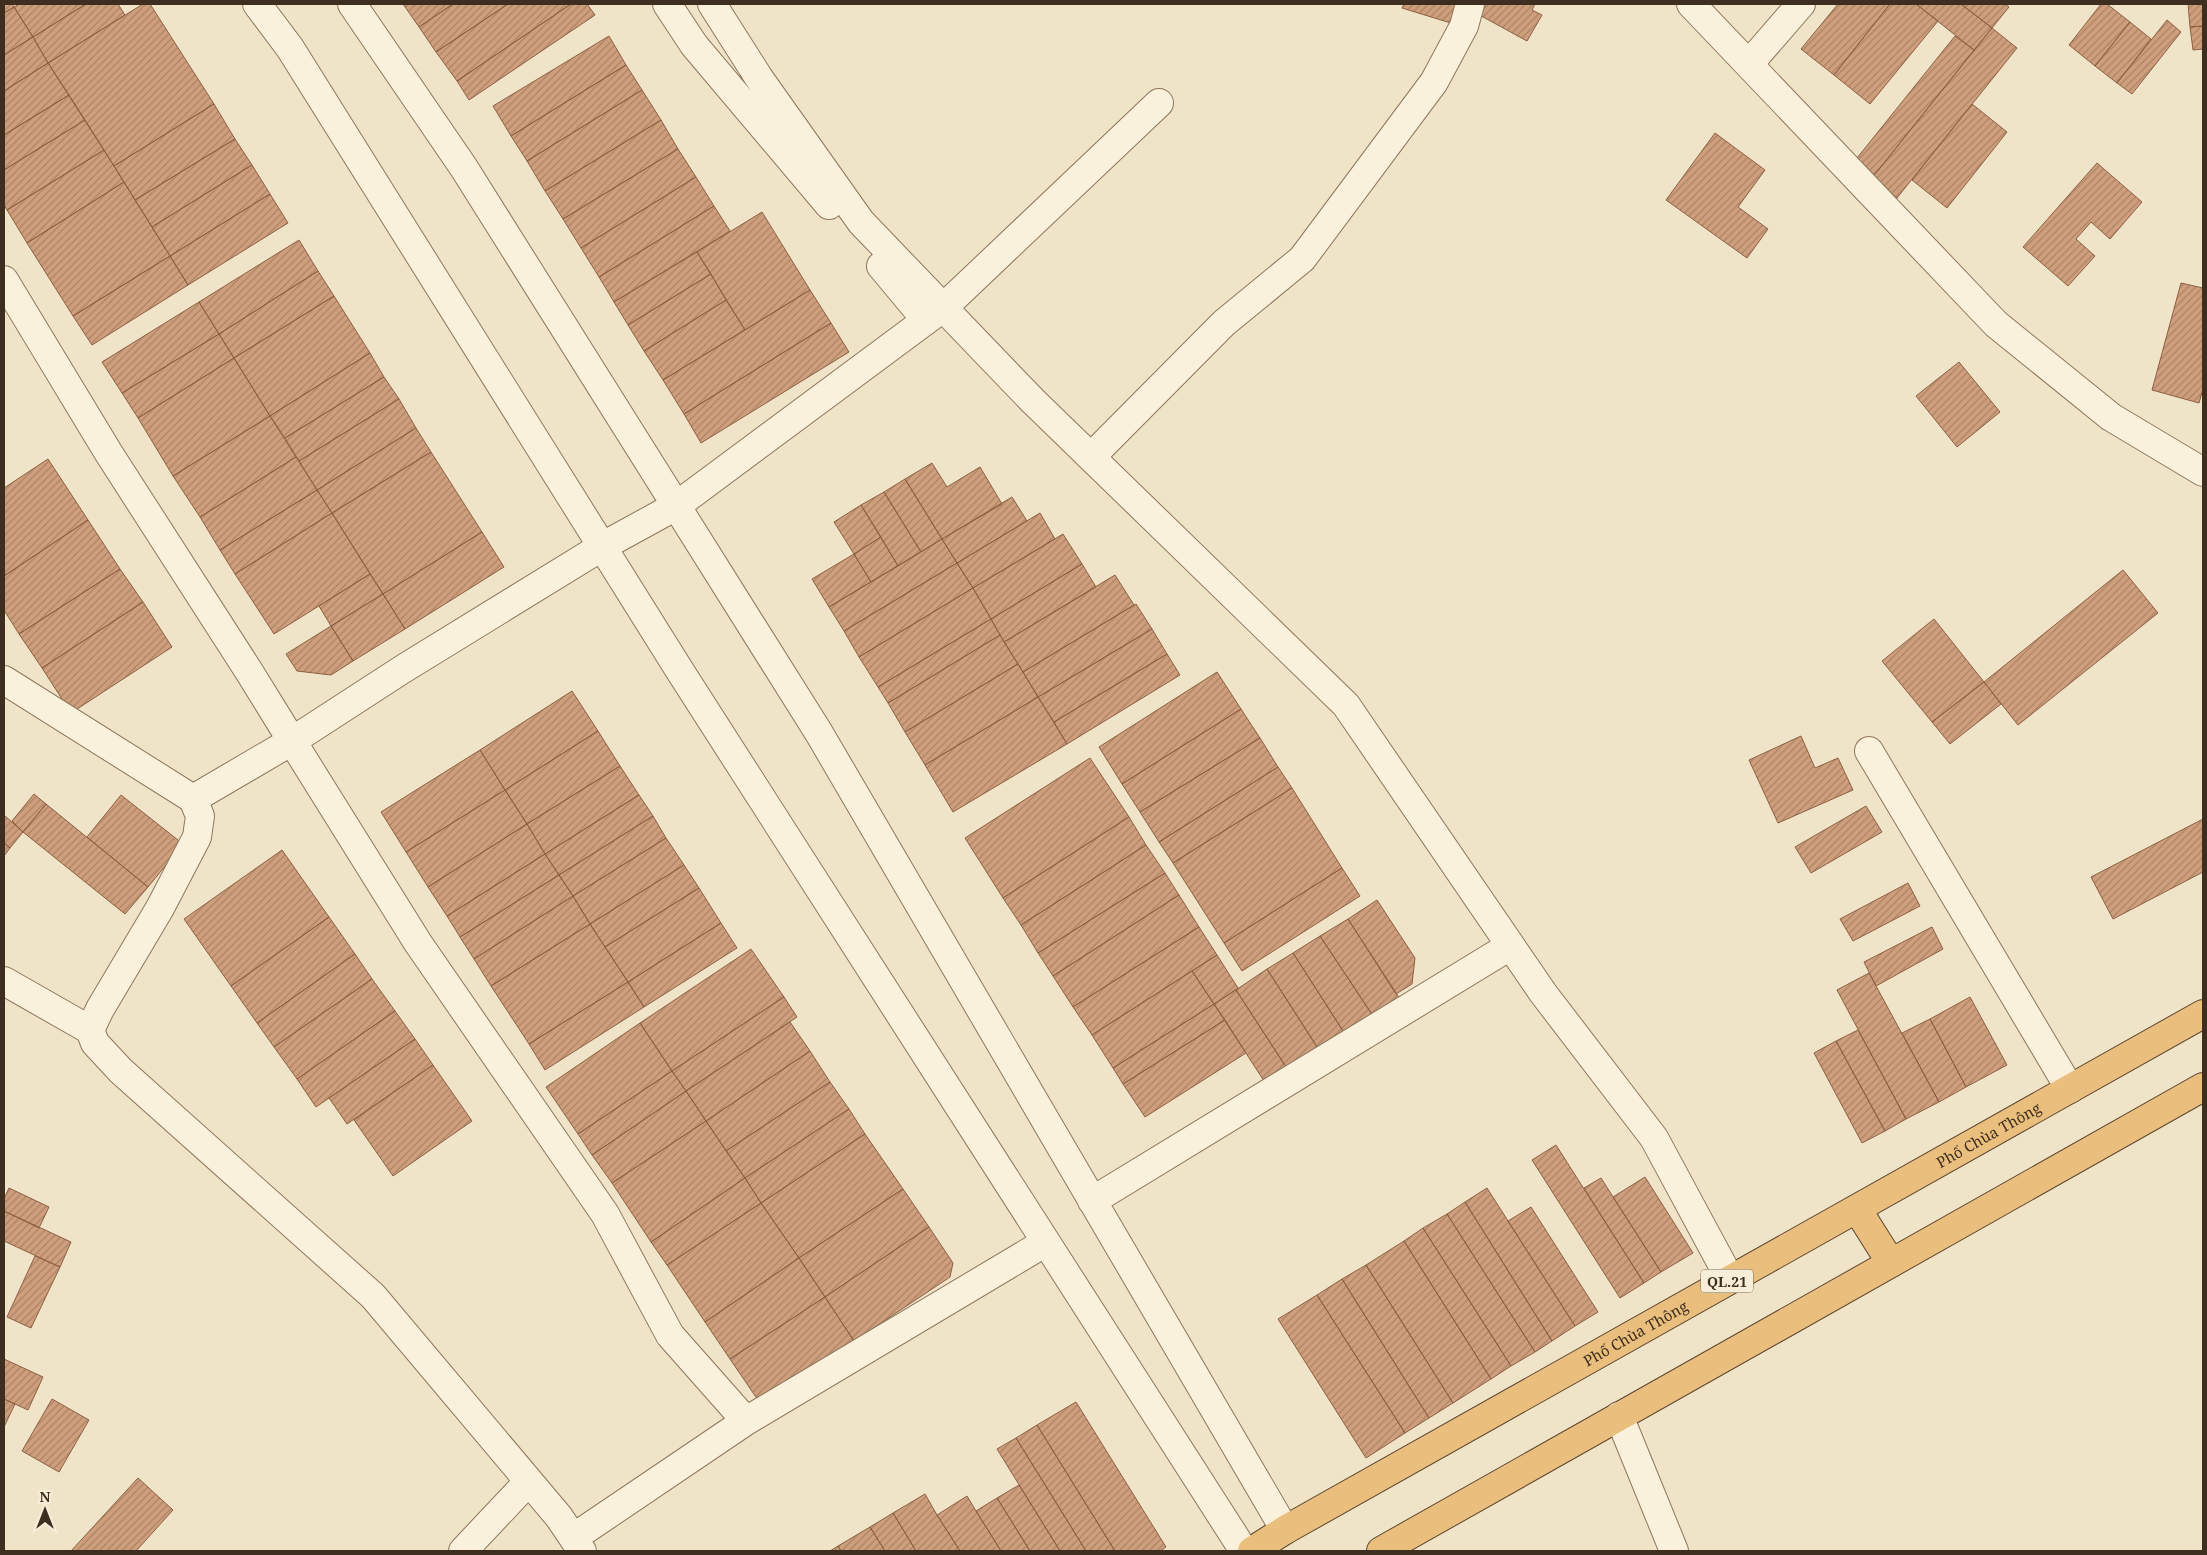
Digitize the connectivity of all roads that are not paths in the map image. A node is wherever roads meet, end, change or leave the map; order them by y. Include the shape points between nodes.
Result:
1 (257, 4) edge
2 (352, 4) edge
3 (667, 4) edge
4 (712, 4) edge
5 (1470, 4) edge
6 (1692, 4) edge
7 (1801, 4) edge
8 (1749, 64) junction
9 (1159, 103) dead end
10 (4, 280) edge
11 (935, 314) junction
12 (1091, 457) junction
13 (2203, 472) edge
14 (676, 506) junction
15 (603, 546) junction
16 (4, 680) edge
17 (292, 741) junction
18 (1869, 750) dead end
19 (193, 799) junction
20 (1510, 946) junction
21 (4, 982) edge
22 (2203, 1014) edge
23 (90, 1030) junction
24 (2203, 1087) edge
25 (2070, 1089) junction
26 (1092, 1201) junction
27 (1857, 1209) junction
28 (1046, 1242) junction
29 (1891, 1263) junction
30 (1730, 1280) junction
31 (1619, 1416) junction
32 (746, 1421) junction
33 (528, 1482) junction
34 (1285, 1530) junction
35 (578, 1545) edge
36 (463, 1551) edge
37 (1244, 1551) edge
38 (1252, 1551) edge
39 (1380, 1551) edge
40 (1674, 1551) edge

1 - 15 street via 290,48
2 - 14 street via 464,168
3 - 11 street via 694,45
4 - 11 street via 759,78 861,222
5 - 12 street via 1464,26 1434,82 1302,259 1224,323
6 - 8 street
7 - 8 street
8 - 13 street via 1996,324 2111,417
9 - 11 street
10 - 17 street via 108,452
11 - 12 street
11 - 14 street
12 - 20 street via 1346,705
14 - 15 street
14 - 26 street via 818,733
15 - 17 street via 402,669
15 - 28 street
16 - 19 street
17 - 19 street
17 - 32 street via 418,944 605,1214 670,1335
18 - 25 street
19 - 23 street via 200,816 196,837 160,908
20 - 26 street
20 - 30 street via 1654,1138
21 - 23 street
22 - 25 highway, Phố Chùa Thông / QL.21
23 - 33 street via 95,1043 122,1071 373,1296
24 - 29 highway
25 - 27 highway, Phố Chùa Thông / QL.21
26 - 34 street
27 - 29 highway
27 - 30 highway, Phố Chùa Thông / QL.21
28 - 32 street
28 - 37 street
29 - 31 highway
30 - 34 highway, Phố Chùa Thông / QL.21
31 - 39 highway
31 - 40 street
32 - 35 street
33 - 35 street
33 - 36 street
34 - 38 highway, Phố Chùa Thông / QL.21

